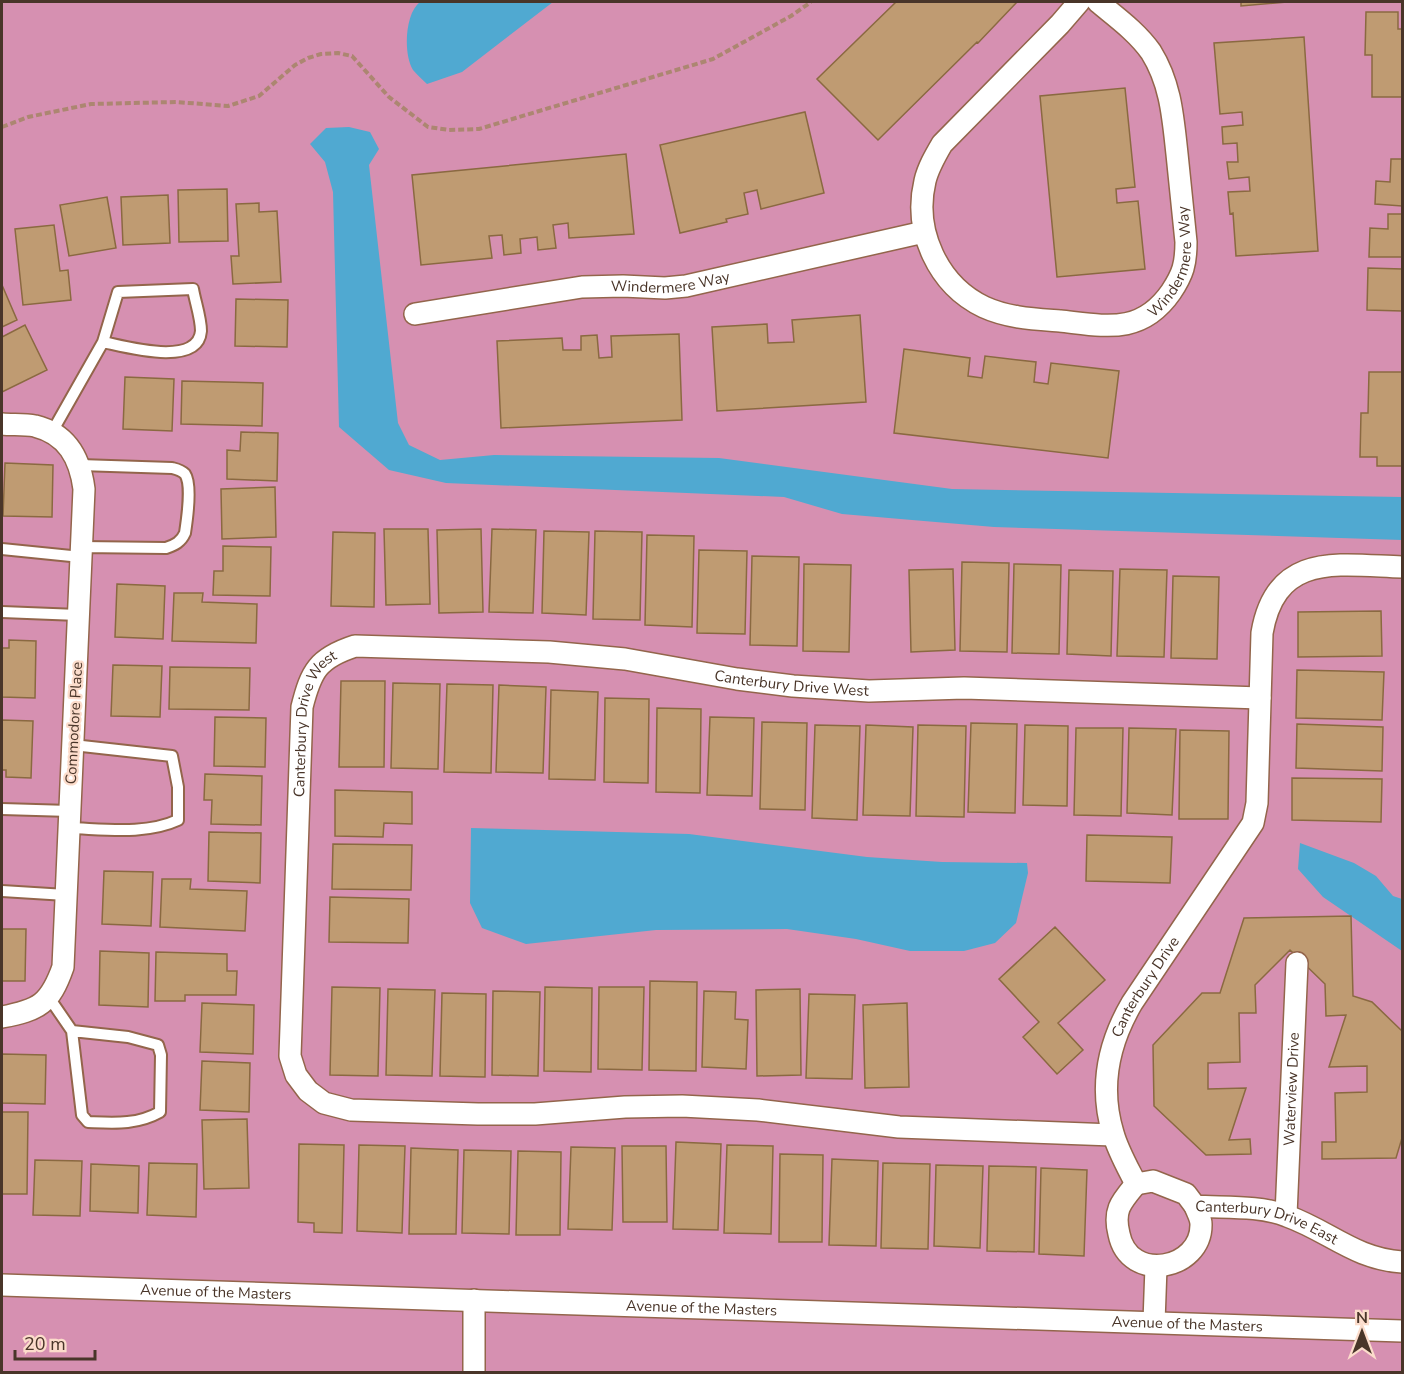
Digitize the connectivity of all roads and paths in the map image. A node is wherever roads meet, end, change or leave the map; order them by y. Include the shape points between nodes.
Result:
1 (811, 2) edge
2 (1079, 2) edge
3 (1098, 2) edge
4 (2, 127) edge
5 (924, 232) junction
6 (415, 314) dead end
7 (103, 342) junction
8 (2, 424) edge
9 (52, 432) junction
10 (80, 465) junction
11 (2, 549) edge
12 (81, 552) junction
13 (1402, 567) edge
14 (2, 612) edge
15 (78, 615) junction
16 (1260, 698) junction
17 (73, 745) junction
18 (2, 809) edge
19 (69, 819) junction
20 (2, 891) edge
21 (66, 895) junction
22 (1297, 963) dead end
23 (48, 996) junction
24 (2, 1017) edge
25 (72, 1031) junction
26 (1113, 1135) junction
27 (1136, 1184) junction
28 (1195, 1206) junction
29 (1286, 1215) junction
30 (1402, 1263) edge
31 (1156, 1267) junction
32 (2, 1284) edge
33 (474, 1300) junction
34 (1154, 1322) junction
35 (1402, 1331) edge
36 (474, 1372) edge

1 - 4 path via 713,59 479,129 428,127 389,97 352,56 338,53 308,58 259,96 228,106 176,102 91,104 28,117
2 - 5 street, Windermere Way via 942,144 925,180
3 - 5 street, Windermere Way via 1137,34 1161,71 1168,92 1186,260 1181,278 1161,307 1144,318 1108,326 1002,314 967,297 952,284 930,251
5 - 6 street, Windermere Way via 686,286 582,287
7 - 7 lane via 118,292 193,289 201,331 196,342 187,348 150,352
7 - 9 lane
8 - 9 street
9 - 10 street via 73,452
10 - 12 street, Commodore Place via 84,489
10 - 12 lane via 172,468 186,475 189,483 185,532 175,545
11 - 12 lane
12 - 15 street, Commodore Place
13 - 16 street via 1310,568 1279,589 1265,614
14 - 15 lane
15 - 17 street, Commodore Place
16 - 26 street, Canterbury Drive via 1257,803 1252,823 1122,1020 1106,1075
16 - 26 street, Canterbury Drive West via 964,688 869,691 793,686 625,659 549,652 355,646 336,652 320,664 308,681 302,707 290,1056 296,1075 324,1103 351,1110 523,1114 682,1106 758,1110 899,1127
17 - 19 street, Commodore Place
17 - 19 lane via 172,756 178,787 178,820 164,827 111,829
18 - 19 lane
19 - 21 street, Commodore Place
20 - 21 lane
21 - 23 street, Commodore Place via 63,967
22 - 29 street, Waterview Drive
23 - 24 street, Commodore Place via 29,1012
23 - 25 lane
25 - 25 lane via 82,1115 88,1122 125,1123 160,1112 158,1045 128,1037
26 - 27 street, Canterbury Drive
27 - 28 street, Canterbury Drive East via 1153,1181 1186,1194
27 - 31 street via 1121,1201 1116,1217 1119,1237 1125,1252
28 - 29 street, Canterbury Drive East
28 - 31 street via 1201,1222 1199,1240 1186,1255
29 - 30 street, Canterbury Drive East via 1363,1254
31 - 34 street
32 - 33 street, Avenue of the Masters
33 - 34 street, Avenue of the Masters
33 - 36 street
34 - 35 street, Avenue of the Masters

